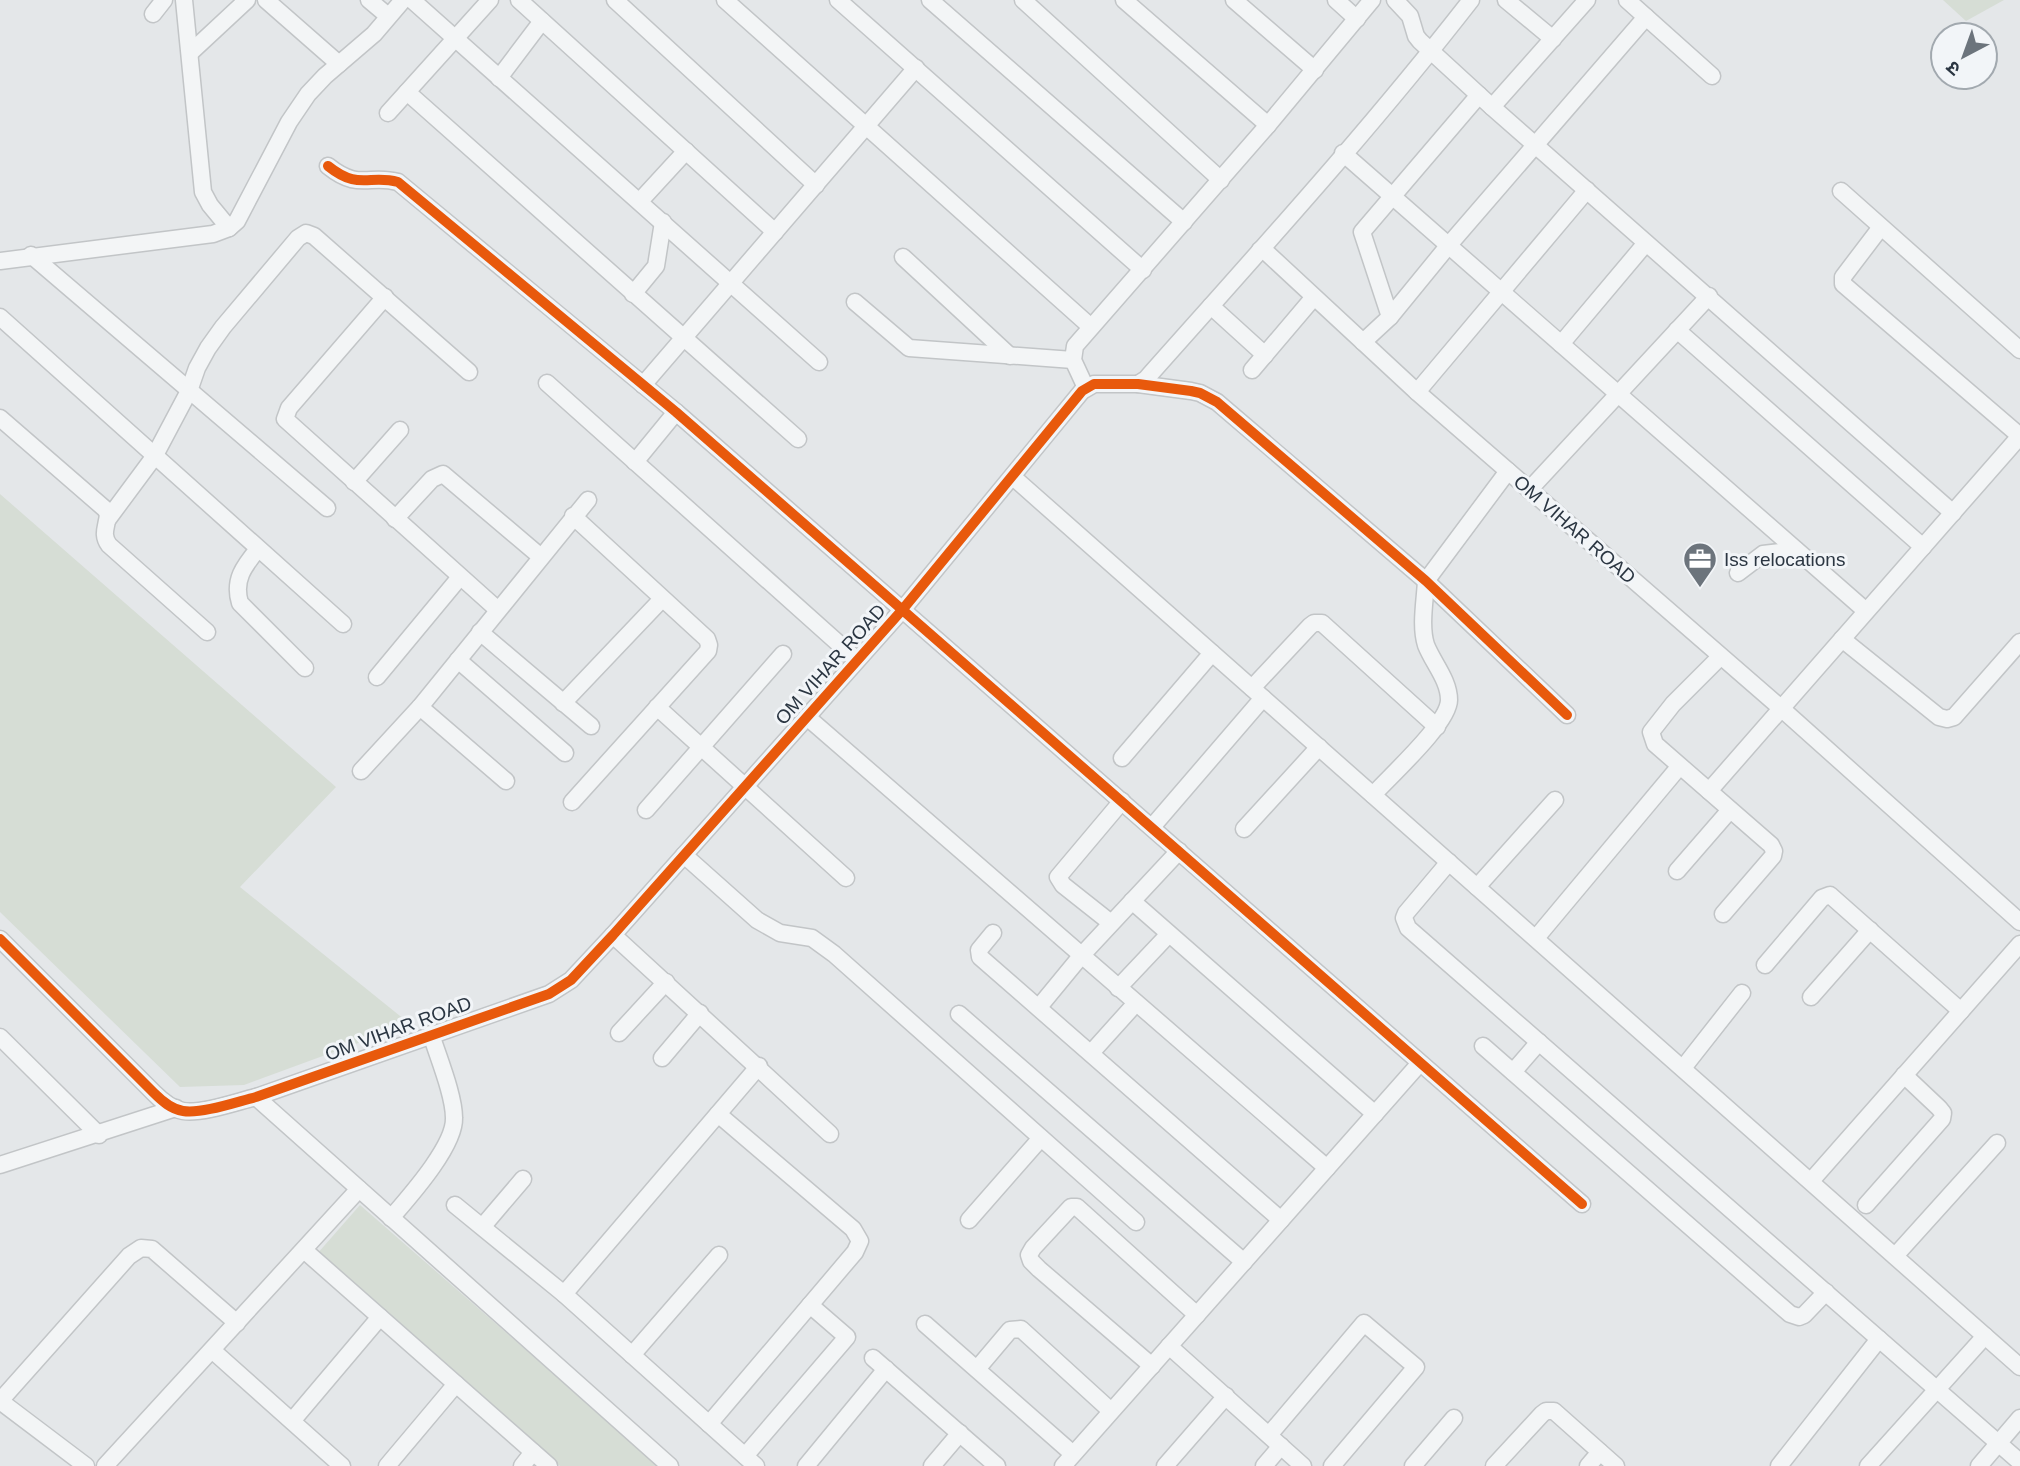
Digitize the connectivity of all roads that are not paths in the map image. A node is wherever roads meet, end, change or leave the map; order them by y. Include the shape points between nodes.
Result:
1 (164, 0) edge
2 (184, 0) edge
3 (247, 0) edge
4 (266, 0) edge
5 (369, 0) edge
6 (403, 0) edge
7 (412, 0) edge
8 (491, 0) edge
9 (519, 0) edge
10 (615, 0) edge
11 (725, 0) edge
12 (838, 0) edge
13 (930, 0) edge
14 (1023, 0) edge
15 (1124, 0) edge
16 (1234, 0) edge
17 (1336, 0) edge
18 (1372, 0) edge
19 (1395, 0) edge
20 (1471, 0) edge
21 (1506, 0) edge
22 (1564, 0) edge
23 (1627, 0) edge
24 (1582, 6) edge
25 (153, 14) dead end
26 (388, 16) junction
27 (1646, 17) junction
28 (1357, 19) junction
29 (542, 21) junction
30 (455, 39) junction
31 (1553, 39) junction
32 (1431, 51) junction
33 (190, 53) junction
34 (339, 64) junction
35 (916, 68) junction
36 (1315, 70) junction
37 (1712, 76) dead end
38 (499, 78) junction
39 (407, 92) junction
40 (1479, 95) junction
41 (1492, 107) junction
42 (388, 113) dead end
43 (1268, 125) junction
44 (866, 126) junction
45 (1535, 144) junction
46 (685, 151) junction
47 (1343, 153) junction
48 (328, 166) dead end
49 (1221, 180) junction
50 (816, 185) junction
51 (1587, 190) junction
52 (1841, 191) dead end
53 (1391, 195) junction
54 (640, 201) junction
55 (663, 222) junction
56 (1184, 222) junction
57 (1881, 227) junction
58 (229, 228) junction
59 (775, 232) junction
60 (1646, 243) junction
61 (1448, 246) junction
62 (1260, 250) junction
63 (31, 255) junction
64 (903, 257) dead end
65 (0, 261) edge
66 (1143, 270) junction
67 (731, 284) junction
68 (1501, 291) junction
69 (633, 294) junction
70 (1709, 296) junction
71 (386, 297) junction
72 (1314, 297) junction
73 (855, 302) dead end
74 (1211, 306) junction
75 (0, 317) edge
76 (1390, 317) junction
77 (1091, 327) junction
78 (1677, 330) junction
79 (684, 338) junction
80 (1363, 342) junction
81 (1561, 344) junction
82 (2020, 350) edge
83 (1265, 355) junction
84 (1010, 356) junction
85 (1073, 360) junction
86 (819, 362) dead end
87 (1252, 370) dead end
88 (469, 372) dead end
89 (547, 383) dead end
90 (643, 384) junction
91 (1138, 384) junction
92 (1086, 388) junction
93 (189, 391) junction
94 (1417, 392) junction
95 (1619, 394) junction
96 (676, 412) junction
97 (0, 418) edge
98 (400, 430) dead end
99 (2020, 436) edge
100 (798, 439) dead end
101 (154, 457) junction
102 (635, 462) junction
103 (1508, 471) junction
104 (1013, 477) junction
105 (354, 482) junction
106 (1529, 490) junction
107 (588, 500) dead end
108 (327, 508) dead end
109 (1953, 513) junction
110 (573, 516) junction
111 (108, 519) junction
112 (395, 519) junction
113 (1923, 547) junction
114 (258, 549) junction
115 (1796, 550) junction
116 (541, 557) junction
117 (1738, 573) dead end
118 (460, 577) junction
119 (1426, 581) junction
120 (662, 598) junction
121 (903, 608) junction
122 (498, 610) junction
123 (1866, 611) junction
124 (343, 624) dead end
125 (207, 632) dead end
126 (480, 632) junction
127 (1842, 639) junction
128 (2020, 642) edge
129 (1212, 653) junction
130 (783, 654) dead end
131 (1720, 657) junction
132 (458, 660) junction
133 (857, 660) junction
134 (305, 668) dead end
135 (377, 677) dead end
136 (1257, 693) junction
137 (563, 703) junction
138 (420, 707) junction
139 (657, 707) junction
140 (1782, 709) junction
141 (1567, 715) dead end
142 (807, 717) junction
143 (591, 726) dead end
144 (1437, 727) junction
145 (702, 747) junction
146 (1319, 747) junction
147 (565, 753) dead end
148 (1122, 758) dead end
149 (1679, 768) junction
150 (361, 771) dead end
151 (506, 781) dead end
152 (745, 786) junction
153 (1709, 791) junction
154 (1373, 795) junction
155 (1122, 800) junction
156 (1555, 800) dead end
157 (572, 802) dead end
158 (646, 810) dead end
159 (1730, 810) junction
160 (1152, 827) junction
161 (1244, 829) dead end
162 (1179, 850) junction
163 (684, 855) junction
164 (1449, 862) junction
165 (1677, 872) dead end
166 (846, 878) dead end
167 (1477, 887) junction
168 (1132, 901) junction
169 (1723, 914) dead end
170 (2020, 922) edge
171 (1111, 923) junction
172 (1870, 930) junction
173 (993, 933) dead end
174 (1169, 933) junction
175 (614, 934) junction
176 (0, 939) edge
177 (1536, 939) junction
178 (2020, 944) edge
179 (1081, 956) junction
180 (1765, 964) dead end
181 (666, 982) junction
182 (1118, 988) junction
183 (1742, 993) dead end
184 (1811, 997) dead end
185 (1136, 1003) junction
186 (1038, 1007) junction
187 (1961, 1011) junction
188 (700, 1013) junction
189 (959, 1014) dead end
190 (619, 1033) dead end
191 (431, 1034) junction
192 (0, 1037) edge
193 (1538, 1042) junction
194 (1483, 1045) dead end
195 (1091, 1053) junction
196 (662, 1058) dead end
197 (1420, 1063) junction
198 (759, 1066) junction
199 (1683, 1068) junction
200 (1513, 1072) junction
201 (1904, 1075) junction
202 (256, 1097) junction
203 (176, 1108) junction
204 (718, 1114) junction
205 (1375, 1114) junction
206 (830, 1133) dead end
207 (99, 1135) junction
208 (1041, 1138) junction
209 (1997, 1143) dead end
210 (0, 1165) edge
211 (1327, 1168) junction
212 (523, 1179) dead end
213 (1811, 1181) junction
214 (359, 1189) junction
215 (1582, 1204) dead end
216 (455, 1205) dead end
217 (1866, 1205) dead end
218 (391, 1218) junction
219 (969, 1220) dead end
220 (1281, 1220) junction
221 (1136, 1222) dead end
222 (483, 1226) junction
223 (304, 1250) junction
224 (719, 1255) dead end
225 (1895, 1256) junction
226 (1244, 1262) junction
227 (1826, 1292) junction
228 (564, 1294) junction
229 (810, 1305) junction
230 (1197, 1315) junction
231 (380, 1317) junction
232 (237, 1323) junction
233 (925, 1324) dead end
234 (1986, 1336) junction
235 (1879, 1339) junction
236 (1169, 1346) junction
237 (212, 1350) junction
238 (632, 1356) junction
239 (1152, 1366) junction
240 (2020, 1367) edge
241 (977, 1370) junction
242 (456, 1384) junction
243 (1937, 1389) junction
244 (1226, 1396) junction
245 (0, 1401) edge
246 (1111, 1411) junction
247 (2020, 1418) edge
248 (1454, 1419) dead end
249 (292, 1421) junction
250 (709, 1424) junction
251 (960, 1433) junction
252 (1275, 1441) junction
253 (1999, 1443) junction
254 (533, 1452) junction
255 (1600, 1452) junction
256 (1068, 1460) edge
257 (751, 1461) edge
258 (2020, 1462) edge
259 (86, 1466) edge
260 (105, 1466) edge
261 (342, 1466) edge
262 (387, 1466) edge
263 (522, 1466) edge
264 (549, 1466) edge
265 (670, 1466) edge
266 (806, 1466) edge
267 (932, 1466) edge
268 (997, 1466) edge
269 (1165, 1466) edge
270 (1264, 1466) edge
271 (1303, 1466) edge
272 (1332, 1466) edge
273 (1413, 1466) edge
274 (1494, 1466) edge
275 (1588, 1466) edge
276 (1616, 1466) edge
277 (1779, 1466) edge
278 (1868, 1466) edge
279 (1979, 1466) edge

1 - 25 street
2 - 33 street
3 - 33 street
4 - 34 street
5 - 26 street
6 - 26 street
7 - 30 street
8 - 30 street
9 - 29 street
10 - 50 street
11 - 44 street
12 - 35 street
13 - 56 street
14 - 49 street
15 - 43 street
16 - 36 street
17 - 28 street
18 - 28 street
19 - 32 street via 1410,16 1416,36
20 - 32 street
21 - 31 street
22 - 24 street
23 - 27 street
24 - 31 street
26 - 34 street
27 - 37 street
27 - 45 street
28 - 36 street
29 - 38 street
29 - 46 street
30 - 38 street
30 - 39 street
31 - 41 street
32 - 40 street
32 - 47 street
33 - 58 street via 203,192
34 - 58 street via 298,107 248,204
35 - 44 street
35 - 66 street
36 - 43 street
38 - 54 street
39 - 42 street
39 - 69 street
40 - 41 street
40 - 53 street
41 - 45 street
43 - 49 street
44 - 50 street
44 - 77 street
45 - 51 street
45 - 61 street
46 - 54 street
46 - 59 street
47 - 53 street
47 - 62 street
48 - 90 street via 356,181 398,182
49 - 56 street
50 - 59 street
51 - 60 street
51 - 68 street
52 - 57 street
53 - 61 street
53 - 76 street via 1362,232
54 - 55 street
55 - 67 street
55 - 69 street via 656,266
56 - 66 street
57 - 82 street
57 - 99 street via 1843,277 1843,285
58 - 63 street via 213,234
59 - 67 street
60 - 70 street
60 - 81 street
61 - 68 street
61 - 76 street
62 - 72 street
62 - 74 street
63 - 65 street
63 - 93 street
64 - 84 street
66 - 77 street
67 - 79 street
67 - 86 street
68 - 81 street
68 - 94 street
69 - 79 street
70 - 78 street
70 - 109 street
71 - 88 street
71 - 93 street via 306,233 223,327 197,368
71 - 105 street via 285,414 288,424
72 - 80 street
72 - 83 street
73 - 84 street via 909,348
74 - 83 street
74 - 91 street
75 - 101 street
76 - 80 street
77 - 85 street via 1075,346
78 - 95 street
78 - 113 street
79 - 90 street
79 - 100 street
80 - 94 street
81 - 95 street
83 - 87 street
84 - 85 street
85 - 92 street
89 - 102 street
90 - 96 street
91 - 92 street
91 - 119 street via 1191,391 1217,402
92 - 104 street, OM VIHAR ROAD
93 - 101 street
93 - 108 street
94 - 103 street
95 - 106 street
95 - 115 street
96 - 102 street
96 - 121 street
97 - 111 street via 104,509
98 - 105 street
99 - 109 street
101 - 111 street
101 - 114 street
102 - 133 street
103 - 106 street, OM VIHAR ROAD
103 - 119 street, OM VIHAR ROAD
104 - 121 street, OM VIHAR ROAD
104 - 129 street
105 - 112 street
106 - 131 street, OM VIHAR ROAD
107 - 110 street
109 - 113 street
110 - 116 street
110 - 120 street
111 - 125 street via 104,530 109,545
112 - 116 street via 432,479 443,474
112 - 118 street
113 - 123 street
114 - 124 street
114 - 134 street via 239,575 236,592 240,603
115 - 117 street via 1763,554
115 - 123 street
116 - 122 street
118 - 122 street
118 - 135 street
119 - 141 street
119 - 144 street via 1424,635 1449,700
120 - 137 street
120 - 139 street via 709,646
121 - 133 street, OM VIHAR ROAD
121 - 155 street
122 - 126 street
123 - 127 street
126 - 132 street
126 - 137 street
127 - 128 street via 1947,719 1954,717
127 - 140 street
129 - 136 street
129 - 148 street
130 - 145 street
131 - 140 street, OM VIHAR ROAD
131 - 149 street via 1651,732 1655,744
132 - 138 street
132 - 147 street
133 - 142 street, OM VIHAR ROAD
136 - 144 street via 1310,626 1322,623
136 - 146 street
136 - 160 street
137 - 143 street
138 - 150 street
138 - 151 street
139 - 145 street
139 - 157 street
140 - 153 street
140 - 170 street, OM VIHAR ROAD
142 - 152 street, OM VIHAR ROAD
142 - 179 street
144 - 154 street
145 - 152 street
145 - 158 street
146 - 154 street
146 - 161 street
149 - 153 street
149 - 177 street
152 - 163 street, OM VIHAR ROAD
152 - 166 street
153 - 159 street
154 - 164 street
155 - 160 street
155 - 171 street via 1058,877
156 - 167 street
159 - 165 street
159 - 169 street via 1774,851
160 - 162 street
162 - 168 street
162 - 197 street
163 - 175 street, OM VIHAR ROAD
163 - 208 street via 757,920 780,933 812,938 834,954
164 - 167 street
164 - 193 street via 1406,913 1405,923
167 - 177 street
168 - 171 street
168 - 174 street
171 - 179 street
172 - 180 street via 1826,895
172 - 184 street
172 - 187 street
173 - 186 street via 978,956
174 - 182 street
174 - 205 street
175 - 181 street
175 - 191 street, OM VIHAR ROAD via 563,987
176 - 203 street via 153,1093
177 - 199 street
178 - 187 street
179 - 182 street
179 - 186 street
181 - 188 street
181 - 190 street
182 - 185 street
183 - 199 street
185 - 195 street
185 - 211 street
186 - 195 street
187 - 201 street
188 - 196 street
188 - 198 street
189 - 226 street
191 - 202 street, OM VIHAR ROAD
191 - 218 street via 454,1126 430,1170
192 - 207 street
193 - 200 street
193 - 227 street
194 - 200 street
195 - 220 street
197 - 205 street
197 - 215 street
198 - 204 street
198 - 206 street
199 - 213 street
200 - 227 street via 1790,1314 1804,1315
201 - 213 street
201 - 217 street via 1939,1108 1942,1119
202 - 203 street, OM VIHAR ROAD via 194,1111
202 - 214 street
203 - 207 street, OM VIHAR ROAD
204 - 228 street
204 - 229 street via 858,1235 855,1252
205 - 211 street
207 - 210 street, OM VIHAR ROAD
208 - 219 street
208 - 221 street
209 - 225 street
211 - 220 street
212 - 222 street
213 - 225 street
214 - 218 street
214 - 223 street
216 - 222 street
218 - 265 street
220 - 226 street
222 - 228 street
223 - 231 street
223 - 232 street
224 - 238 street
225 - 234 street
226 - 230 street
227 - 235 street
228 - 238 street
229 - 250 street
229 - 257 street via 848,1337
230 - 236 street
230 - 239 street via 1077,1207 1033,1248 1031,1261
231 - 242 street
231 - 249 street
232 - 237 street
232 - 245 street via 152,1249 141,1248
233 - 241 street
234 - 240 street
234 - 243 street
235 - 243 street
235 - 277 street
236 - 239 street
236 - 244 street
237 - 249 street
237 - 260 street
238 - 250 street
239 - 246 street
241 - 246 street via 1010,1330 1021,1329
241 - 256 street
242 - 254 street
242 - 262 street
243 - 253 street
243 - 278 street
244 - 252 street
244 - 269 street
245 - 259 street
246 - 256 street
247 - 253 street
248 - 273 street
249 - 261 street
250 - 257 street
251 - 266 street via 880,1364
251 - 267 street
251 - 268 street
252 - 270 street
252 - 271 street
252 - 272 street via 1364,1323 1416,1367
253 - 258 street
253 - 279 street
254 - 263 street
254 - 264 street
255 - 274 street via 1550,1410
255 - 275 street
255 - 276 street

